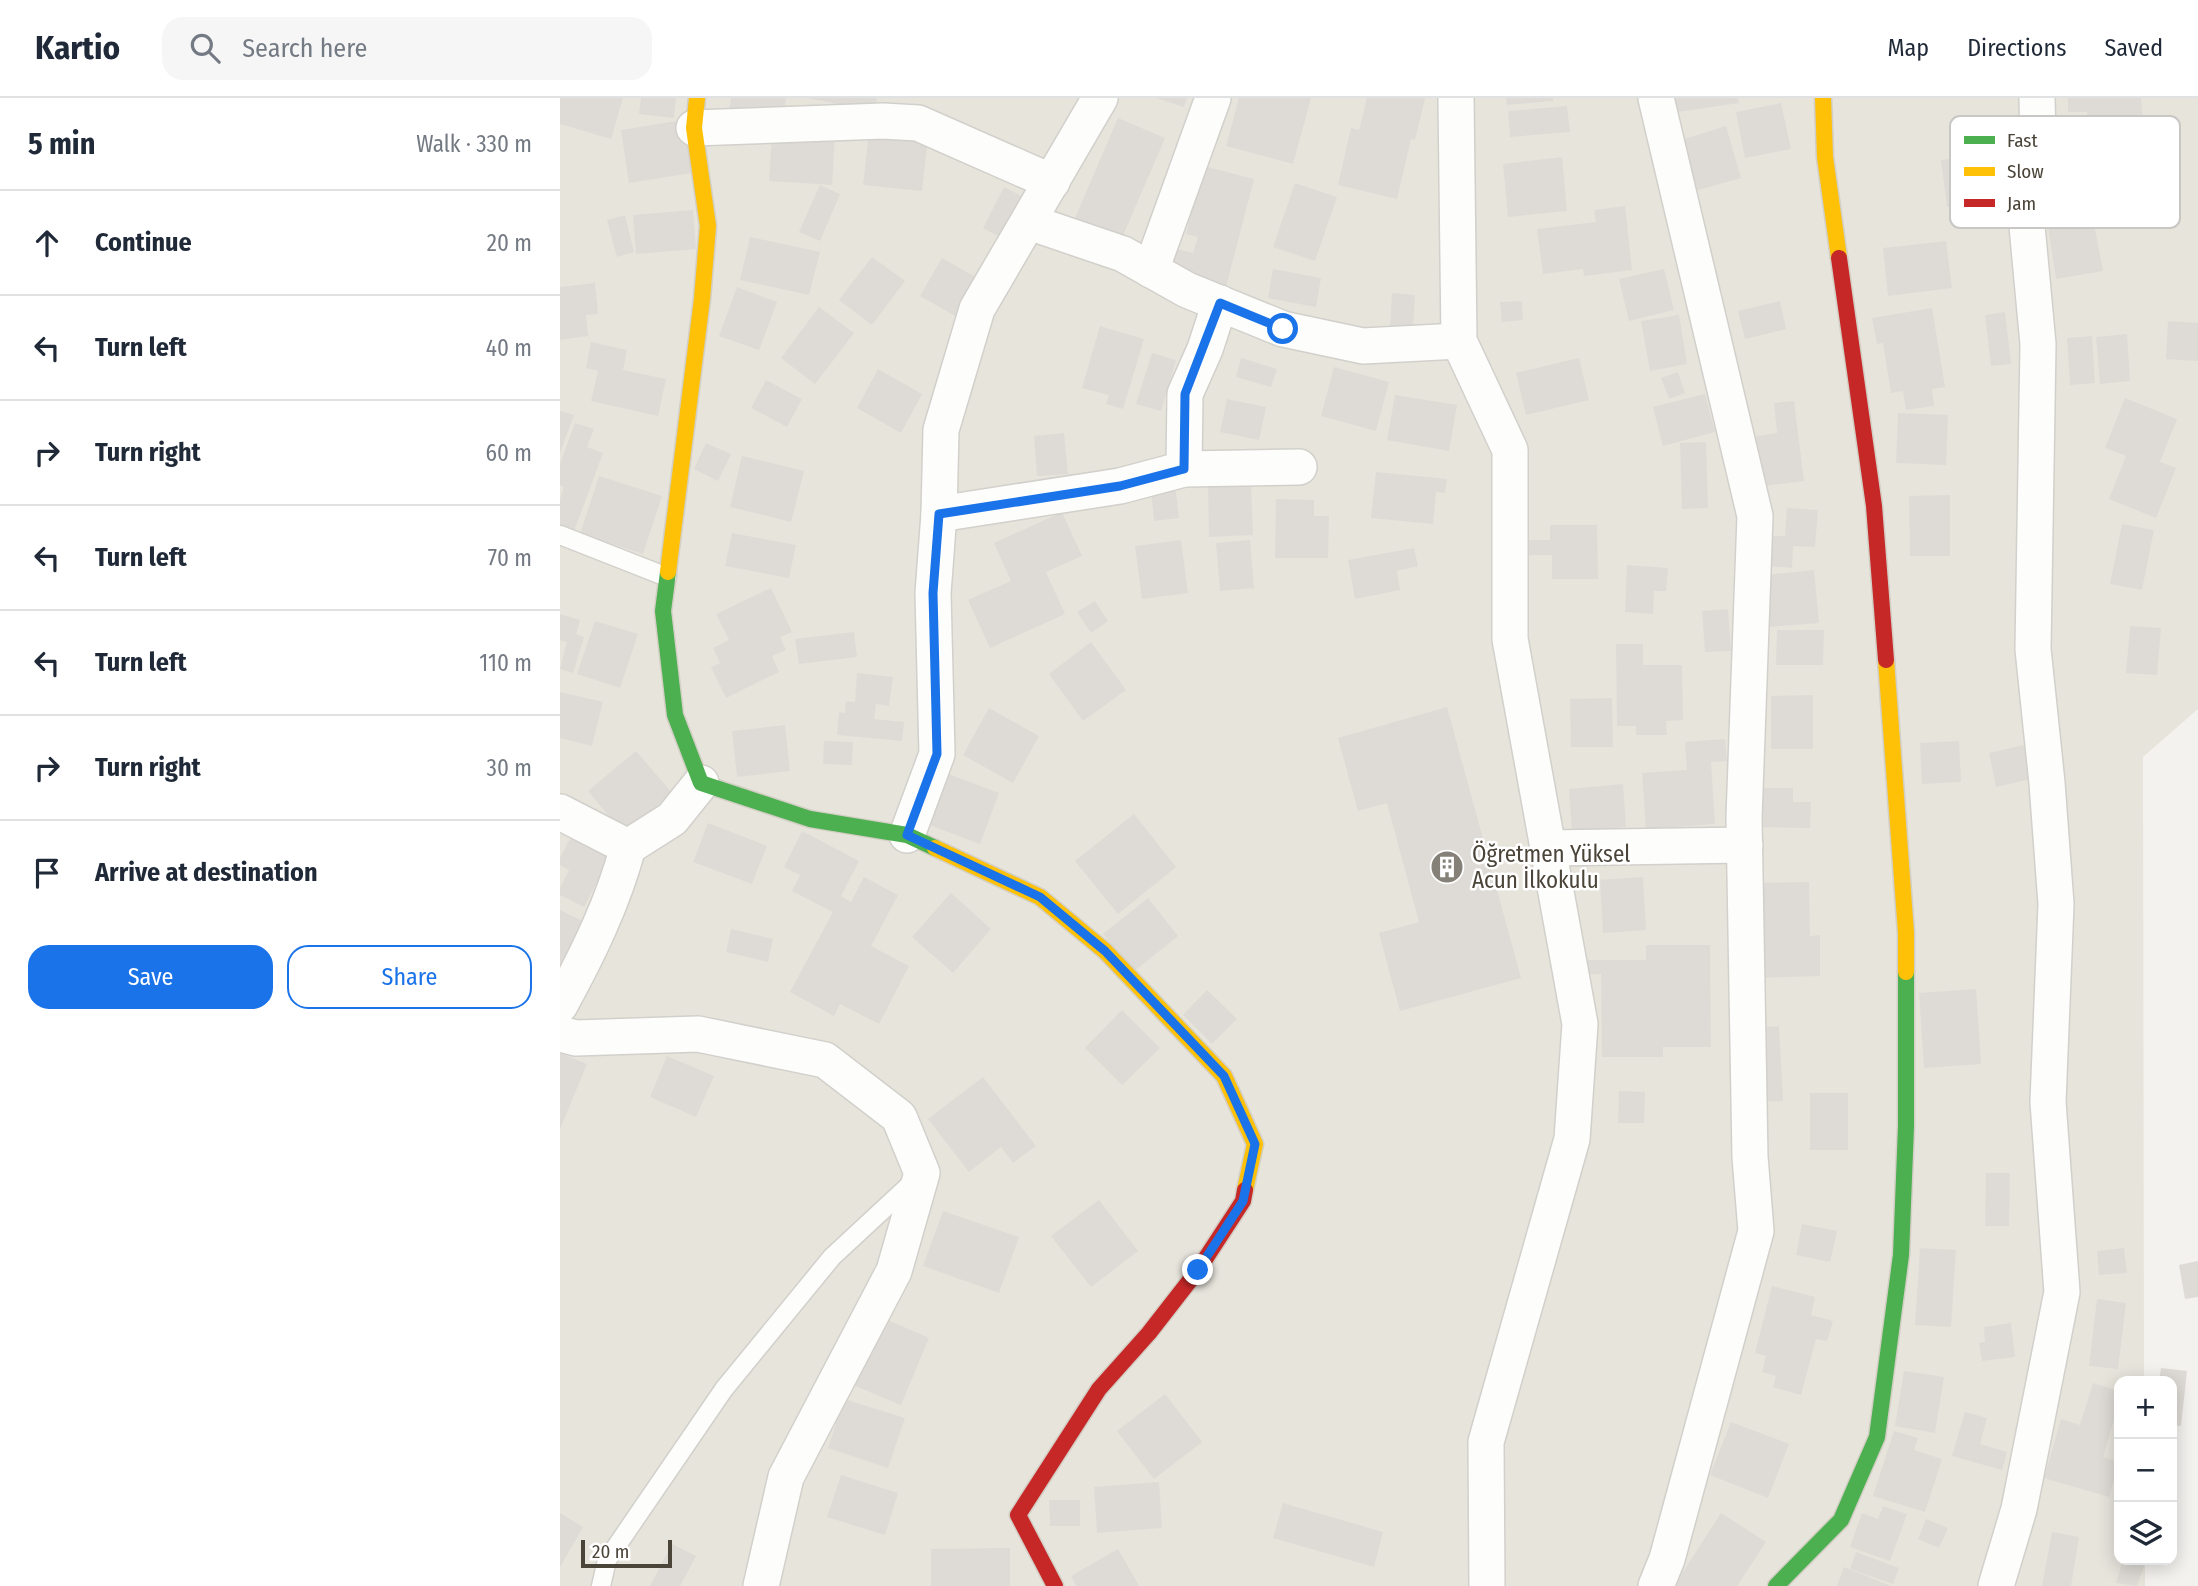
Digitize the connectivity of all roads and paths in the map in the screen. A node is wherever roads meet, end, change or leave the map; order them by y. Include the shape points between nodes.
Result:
1 (1100, 98) edge
2 (1213, 98) edge
3 (1456, 98) edge
4 (1656, 98) edge
5 (1823, 98) edge
6 (2037, 98) edge
7 (696, 113) edge
8 (2037, 116) edge
9 (1052, 182) junction
10 (1029, 222) junction
11 (2027, 228) edge
12 (1151, 270) junction
13 (1220, 303) junction
14 (1459, 341) junction
15 (1299, 467) dead end
16 (1184, 469) junction
17 (939, 514) junction
18 (560, 536) edge
19 (667, 577) junction
20 (701, 783) junction
21 (560, 812) edge
22 (907, 835) junction
23 (1745, 845) junction
24 (628, 847) junction
25 (1548, 848) junction
26 (560, 1005) edge
27 (560, 1034) edge
28 (922, 1173) junction
29 (758, 1585) edge
30 (601, 1586) edge
31 (1055, 1586) edge
32 (1488, 1586) edge
33 (1656, 1586) edge
34 (1776, 1586) edge
35 (1996, 1586) edge

1 - 9 street
2 - 12 street
3 - 14 street
4 - 23 street via 1755,516
5 - 34 street via 1825,157 1875,519 1906,933 1906,1139 1901,1255 1877,1437 1841,1520
6 - 8 street
7 - 9 street via 918,123
7 - 19 street via 708,226
9 - 10 street
10 - 12 street via 1122,254
10 - 17 street via 977,309 941,430
11 - 35 street via 2038,344 2033,649 2056,904 2048,1102 2062,1292 2019,1510
12 - 13 street
13 - 14 street via 1283,329 1363,346
13 - 16 street via 1185,394
14 - 25 street via 1510,450 1510,639
15 - 16 street
16 - 17 street via 1120,486
17 - 22 street via 933,593 937,754
18 - 19 lane
19 - 20 street via 663,611 675,715
20 - 22 street via 810,819
20 - 24 street via 672,819
21 - 24 street
22 - 31 street via 1040,897 1105,951 1224,1076 1255,1144 1243,1201 1198,1270 1099,1389 1018,1515
23 - 25 street
23 - 33 street via 1750,1157 1756,1231
24 - 26 street via 591,948
25 - 32 street via 1580,1024 1572,1139 1486,1442
27 - 28 street via 576,1038 698,1034 825,1060 899,1117
28 - 29 street via 894,1271 786,1477
28 - 30 lane via 832,1257 724,1389 607,1560

